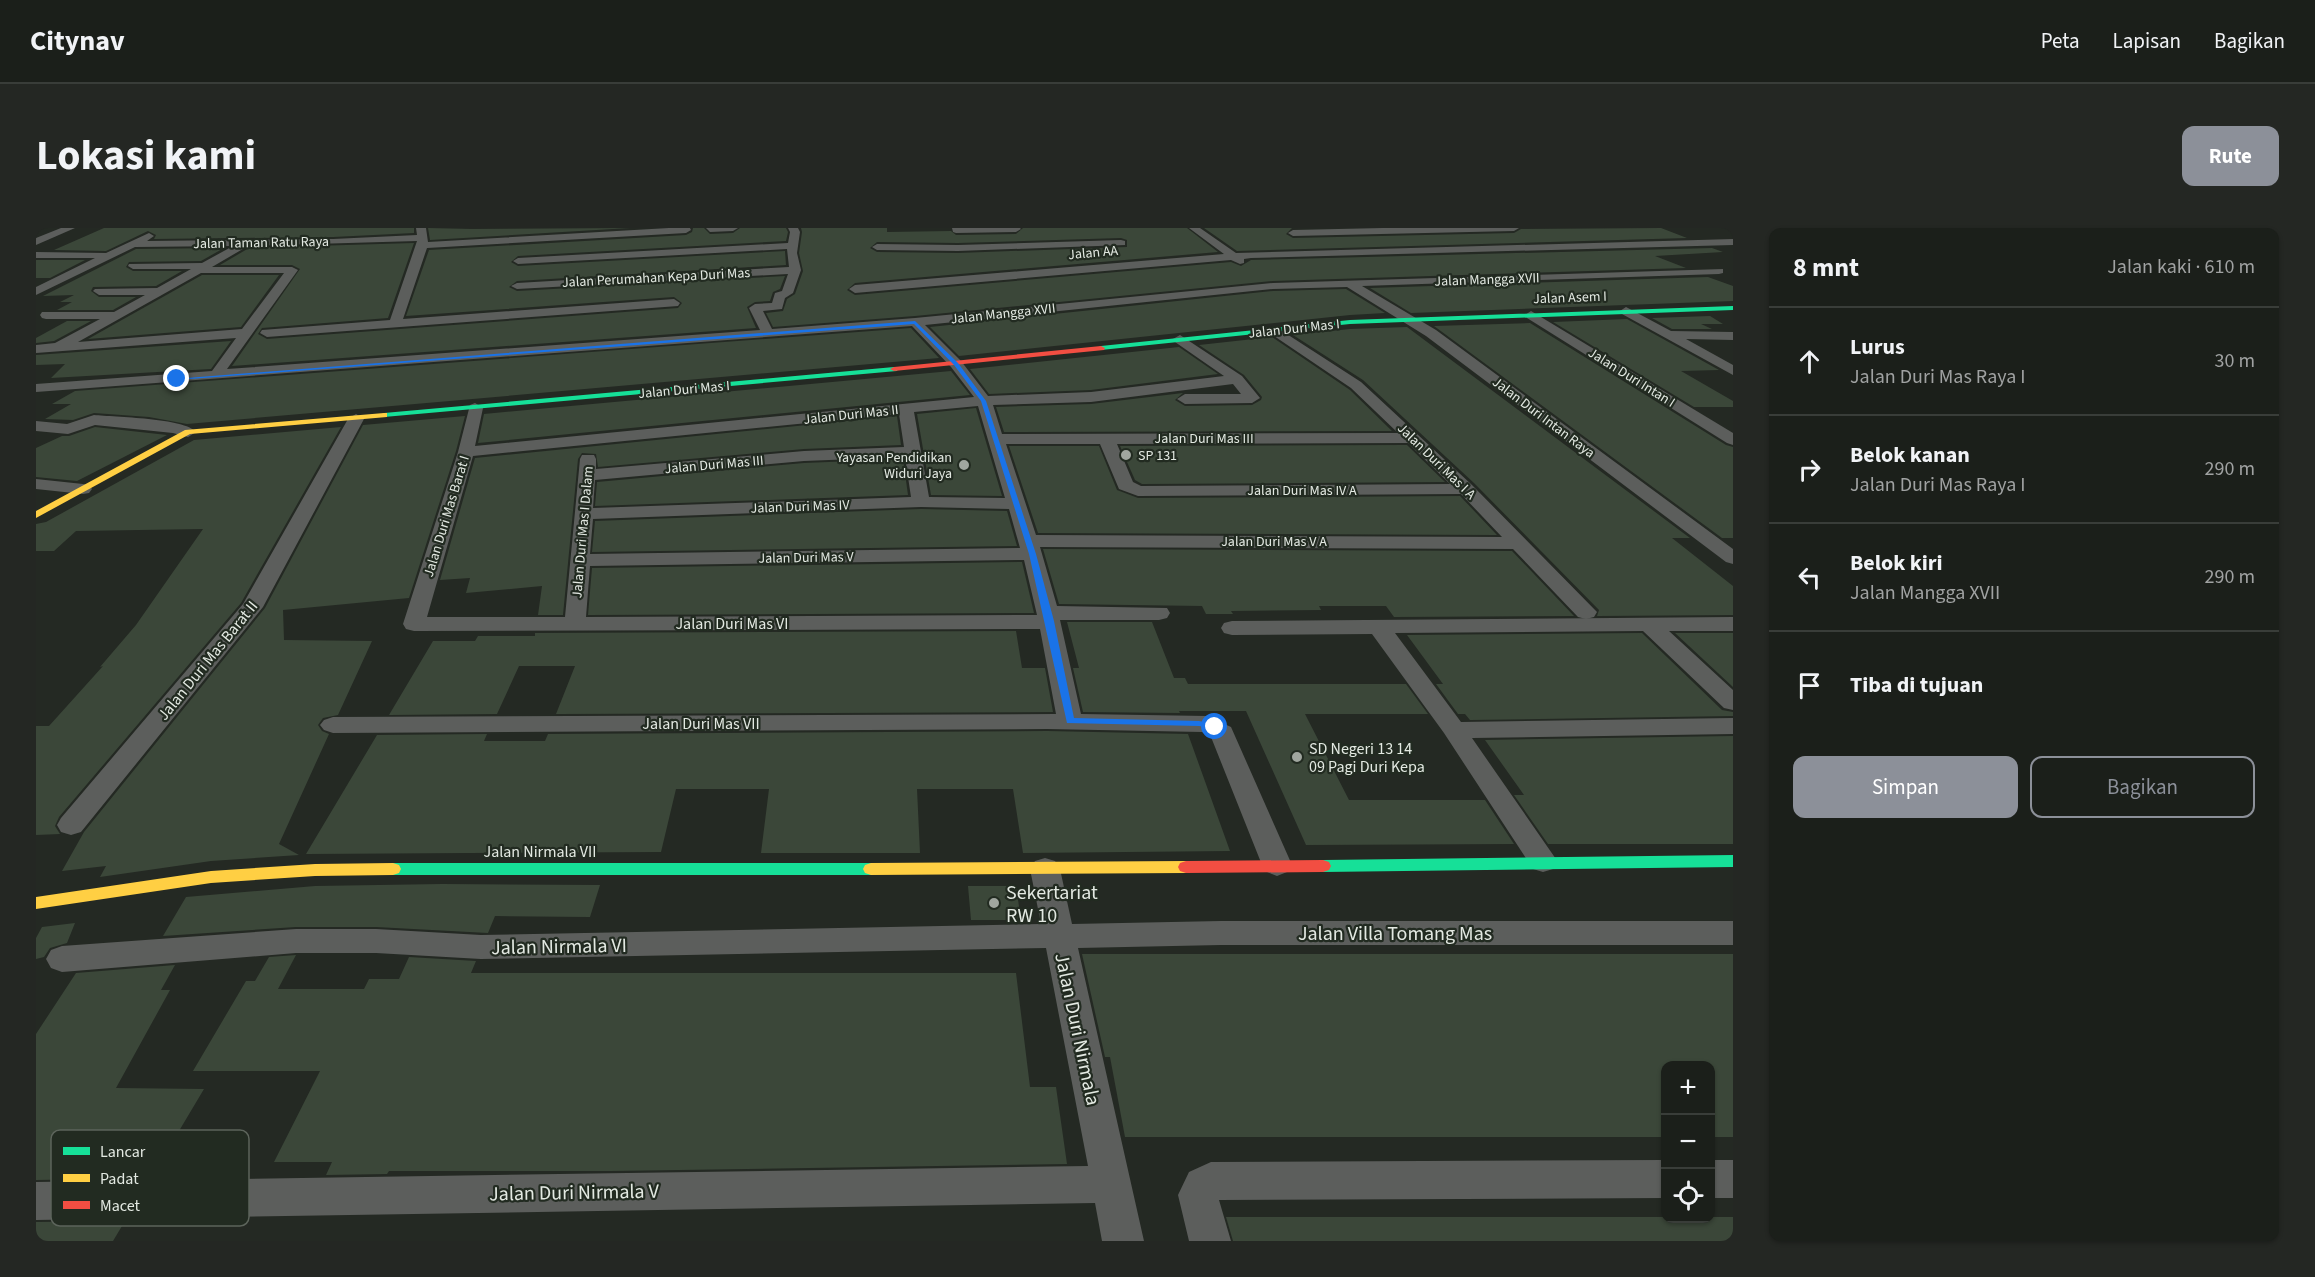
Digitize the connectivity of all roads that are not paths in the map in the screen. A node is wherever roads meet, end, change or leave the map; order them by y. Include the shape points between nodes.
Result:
1 (70, 228) edge
2 (733, 228) edge
3 (793, 228) edge
4 (1107, 228) edge
5 (1194, 228) edge
6 (1514, 228) edge
7 (710, 229) edge
8 (956, 229) edge
9 (1019, 229) edge
10 (687, 230) dead end
11 (1288, 231) edge
12 (1622, 232) dead end
13 (144, 236) edge
14 (422, 236) edge
15 (1573, 236) dead end
16 (256, 238) junction
17 (520, 239) junction
18 (36, 242) edge
19 (1733, 242) edge
20 (1653, 243) junction
21 (1594, 245) junction
22 (794, 246) junction
23 (878, 247) dead end
24 (958, 248) junction
25 (1323, 252) junction
26 (1133, 253) junction
27 (36, 255) edge
28 (89, 255) junction
29 (109, 255) junction
30 (1240, 261) junction
31 (133, 266) dead end
32 (200, 268) junction
33 (795, 270) junction
34 (1254, 272) dead end
35 (36, 278) edge
36 (1349, 284) junction
37 (1273, 286) junction
38 (516, 287) junction
39 (855, 289) dead end
40 (36, 291) edge
41 (99, 291) dead end
42 (159, 291) junction
43 (674, 303) dead end
44 (1733, 308) edge
45 (1626, 311) junction
46 (46, 315) dead end
47 (116, 315) junction
48 (1531, 315) junction
49 (1409, 319) junction
50 (395, 322) junction
51 (915, 322) junction
52 (1271, 330) junction
53 (246, 333) junction
54 (267, 333) dead end
55 (768, 333) junction
56 (1668, 335) junction
57 (1733, 336) edge
58 (1180, 339) junction
59 (57, 348) junction
60 (36, 349) edge
61 (956, 364) junction
62 (1729, 367) edge
63 (215, 376) junction
64 (1237, 379) junction
65 (36, 388) edge
66 (1091, 397) junction
67 (984, 401) junction
68 (475, 408) junction
69 (906, 409) junction
70 (357, 419) junction
71 (36, 426) edge
72 (188, 432) junction
73 (1106, 437) junction
74 (1413, 438) junction
75 (996, 439) junction
76 (590, 440) junction
77 (1733, 440) edge
78 (465, 452) junction
79 (913, 452) junction
80 (587, 475) junction
81 (36, 484) edge
82 (83, 489) junction
83 (1466, 489) junction
84 (921, 502) junction
85 (1017, 504) junction
86 (584, 514) junction
87 (36, 515) edge
88 (1520, 543) junction
89 (1030, 547) junction
90 (1733, 558) edge
91 (580, 560) junction
92 (1586, 612) dead end
93 (1159, 613) dead end
94 (1049, 617) junction
95 (414, 624) joint
96 (575, 624) junction
97 (1648, 624) junction
98 (1733, 624) edge
99 (1378, 626) junction
100 (1232, 628) dead end
101 (1733, 703) edge
102 (1070, 721) junction
103 (333, 725) dead end
104 (1733, 726) edge
105 (1454, 730) junction
106 (71, 825) dead end
107 (1733, 861) edge
108 (1543, 862) junction
109 (1277, 865) junction
110 (1045, 869) junction
111 (37, 902) edge
112 (1733, 933) edge
113 (1058, 935) junction
114 (62, 959) dead end
115 (1661, 1179) edge
116 (1715, 1179) edge
117 (1733, 1179) edge
118 (1112, 1184) junction
119 (249, 1198) edge
120 (36, 1201) edge
121 (51, 1201) edge
122 (1123, 1241) edge
123 (1210, 1241) edge

1 - 18 street
2 - 7 street
3 - 22 street
4 - 26 street
5 - 30 street
6 - 11 street
8 - 9 street
8 - 24 street
10 - 17 street
11 - 25 street
12 - 20 street
13 - 16 street, Jalan Taman Ratu Raya
13 - 28 street, Jalan Taman Ratu Raya
13 - 29 street, Jalan Taman Ratu Raya
14 - 16 street, Jalan Taman Ratu Raya
14 - 17 street
14 - 50 street
15 - 21 street
16 - 32 street
17 - 38 street
19 - 20 street, Jalan AA
20 - 21 street, Jalan AA
20 - 36 street, Jalan Mangga XVII via 1719,271
21 - 25 street, Jalan AA
22 - 33 street
22 - 38 street, Jalan Perumahan Kepa Duri Mas
23 - 24 street
24 - 26 street
25 - 30 street, Jalan AA
26 - 30 street, Jalan AA
26 - 39 street, Jalan AA via 953,280
27 - 28 street
28 - 29 street
28 - 35 street, Jalan Taman Ratu Raya
29 - 40 street, Jalan Taman Ratu Raya
31 - 32 street
32 - 42 street
32 - 53 street via 295,265
33 - 38 street, Jalan Perumahan Kepa Duri Mas
33 - 55 street via 786,294 779,296 778,306 755,308
34 - 37 street
36 - 37 street, Jalan Mangga XVII
36 - 49 street, Jalan Duri Intan Raya
37 - 51 street, Jalan Mangga XVII
38 - 43 street, Jalan Perumahan Kepa Duri Mas
38 - 50 street, Jalan Perumahan Kepa Duri Mas
41 - 42 street
42 - 47 street
44 - 45 street, Jalan Asem I
45 - 48 street, Jalan Asem I
45 - 56 street
46 - 47 street
47 - 59 street
48 - 49 street, Jalan Asem I
48 - 77 street, Jalan Duri Intan I
49 - 52 street, Jalan Duri Mas I
49 - 90 street, Jalan Duri Intan Raya
50 - 54 street, Jalan Perumahan Kepa Duri Mas
51 - 55 street, Jalan Mangga XVII
51 - 61 street
52 - 58 street, Jalan Duri Mas I
52 - 74 street, Jalan Duri Mas I A via 1356,385
53 - 59 street
53 - 63 street
55 - 63 street, Jalan Mangga XVII
56 - 57 street
56 - 62 street
58 - 61 street, Jalan Duri Mas I
58 - 64 street
59 - 60 street
61 - 67 street
61 - 68 street, Jalan Duri Mas I
63 - 65 street, Jalan Mangga XVII
64 - 66 street, Jalan Duri Mas II
64 - 66 street via 1252,398
66 - 67 street, Jalan Duri Mas II
67 - 69 street, Jalan Duri Mas II
67 - 75 street
68 - 70 street, Jalan Duri Mas I
68 - 78 street, Jalan Duri Mas Barat I
69 - 76 street, Jalan Duri Mas II
69 - 79 street
70 - 72 street, Jalan Duri Mas I
70 - 106 street, Jalan Duri Mas Barat II via 252,607
71 - 72 street via 68,429 94,420
72 - 82 street
73 - 74 street, Jalan Duri Mas III
73 - 75 street, Jalan Duri Mas III
73 - 83 street, Jalan Duri Mas IV A via 1125,485 1137,491
74 - 83 street, Jalan Duri Mas I A
75 - 85 street
76 - 78 street, Jalan Duri Mas II
76 - 80 street, Jalan Duri Mas I Dalam
78 - 95 street, Jalan Duri Mas Barat I
79 - 80 street, Jalan Duri Mas III via 804,456
79 - 84 street
80 - 86 street, Jalan Duri Mas I Dalam
81 - 82 street
82 - 87 street
83 - 88 street, Jalan Duri Mas I A
84 - 85 street, Jalan Duri Mas IV
84 - 86 street, Jalan Duri Mas IV
85 - 89 street
86 - 91 street, Jalan Duri Mas I Dalam
88 - 89 street, Jalan Duri Mas V A
88 - 92 street, Jalan Duri Mas I A
89 - 91 street, Jalan Duri Mas V
89 - 94 street
91 - 96 street, Jalan Duri Mas I Dalam
93 - 94 street, Jalan Duri Mas VI
94 - 96 street, Jalan Duri Mas VI
94 - 102 street
95 - 96 street, Jalan Duri Mas VI
97 - 98 street
97 - 99 street
97 - 101 street
99 - 100 street
99 - 105 street
102 - 103 street, Jalan Duri Mas VII
102 - 109 street, Jalan Duri Mas VII via 1199,723 1215,727 1222,733
104 - 105 street
105 - 108 street
107 - 108 street
108 - 109 street
109 - 110 street
110 - 111 street, Jalan Nirmala VII via 315,870 211,877
110 - 113 street, Jalan Duri Nirmala
112 - 113 street, Jalan Villa Tomang Mas
113 - 114 street, Jalan Nirmala VI via 482,947 296,941
113 - 118 street, Jalan Duri Nirmala
115 - 123 street via 1211,1181 1203,1185 1198,1195
116 - 117 street
118 - 119 street, Jalan Duri Nirmala V
118 - 122 street, Jalan Duri Nirmala
120 - 121 street, Jalan Duri Nirmala V

